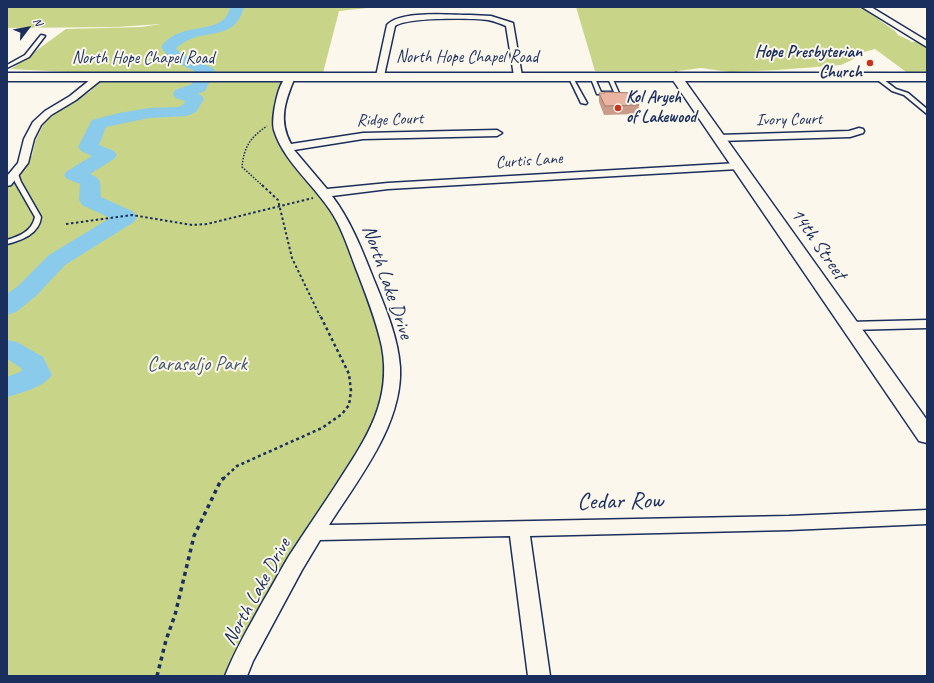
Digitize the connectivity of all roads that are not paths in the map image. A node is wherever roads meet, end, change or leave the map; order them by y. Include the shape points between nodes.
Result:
1 (866, 7) edge
2 (42, 36) dead end
3 (927, 45) edge
4 (7, 67) edge
5 (380, 76) junction
6 (518, 76) junction
7 (570, 76) junction
8 (592, 76) junction
9 (609, 76) junction
10 (676, 76) junction
11 (7, 77) edge
12 (99, 77) junction
13 (290, 77) junction
14 (877, 77) junction
15 (927, 77) edge
16 (584, 103) dead end
17 (927, 112) edge
18 (858, 131) dead end
19 (497, 133) dead end
20 (719, 138) junction
21 (286, 148) junction
22 (7, 163) edge
23 (23, 163) junction
24 (738, 166) junction
25 (16, 174) junction
26 (7, 183) edge
27 (325, 194) junction
28 (7, 242) edge
29 (927, 324) edge
30 (850, 326) junction
31 (927, 436) edge
32 (927, 517) edge
33 (519, 529) junction
34 (315, 533) junction
35 (236, 676) edge
36 (539, 676) edge

1 - 3 street
2 - 4 lane via 27,56
5 - 6 main road, North Hope Chapel Road
5 - 6 street via 390,25 417,17 491,18 510,25
5 - 13 main road, North Hope Chapel Road
6 - 7 main road, North Hope Chapel Road
7 - 8 main road, North Hope Chapel Road
7 - 16 lane
8 - 9 main road, North Hope Chapel Road
8 - 9 lane via 599,93 615,94 617,93
9 - 10 main road, North Hope Chapel Road
10 - 14 main road, North Hope Chapel Road
10 - 20 street, 14th Street
11 - 12 main road, North Hope Chapel Road
12 - 13 main road, North Hope Chapel Road
12 - 23 street via 41,119 32,130
13 - 21 street, North Lake Drive via 278,105 277,119
14 - 15 main road, North Hope Chapel Road
14 - 17 lane via 894,90 918,101
18 - 20 street, Ivory Court via 850,134
19 - 21 street, Ridge Court via 363,136
20 - 24 street, 14th Street
21 - 27 street, North Lake Drive
22 - 23 street
23 - 25 street
24 - 27 street, Curtis Lane via 388,186
24 - 30 street, 14th Street
25 - 26 street
25 - 28 lane via 38,221 31,232
27 - 34 street, North Lake Drive via 342,219 384,324 392,366 388,404 382,424
29 - 30 street
30 - 31 street, 14th Street
32 - 33 street, Cedar Row
33 - 34 street, Cedar Row
33 - 36 street
34 - 35 street, North Lake Drive via 291,570 243,658

